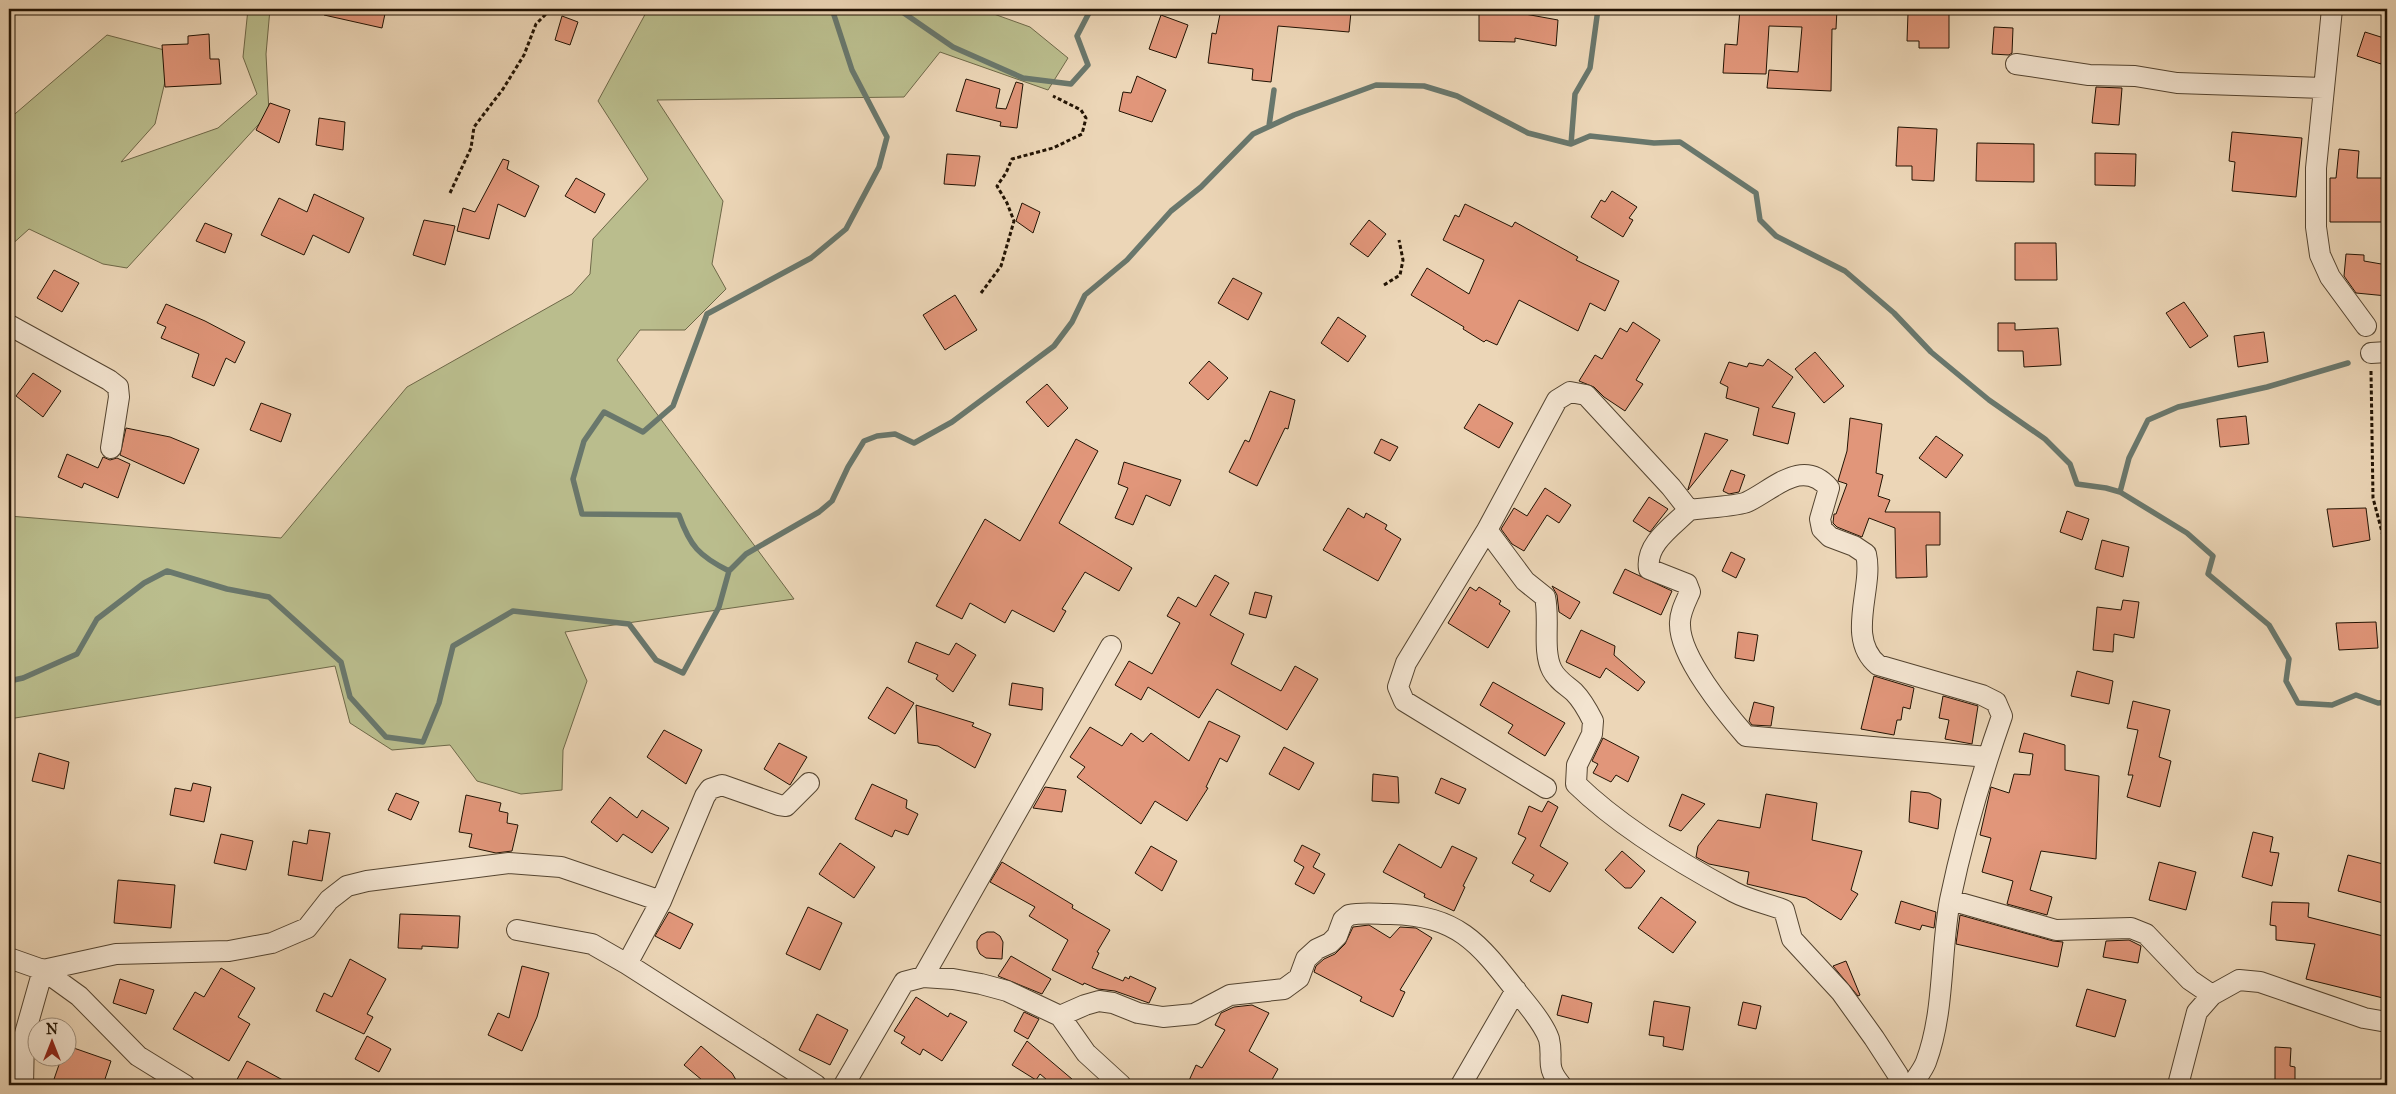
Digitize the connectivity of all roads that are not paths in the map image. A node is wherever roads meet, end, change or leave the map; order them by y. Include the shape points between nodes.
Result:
1 (2332, 9) edge
2 (2016, 64) dead end
3 (2323, 88) junction
4 (9, 326) edge
5 (2366, 326) dead end
6 (111, 448) dead end
7 (1689, 510) junction
8 (1487, 530) junction
9 (1111, 646) dead end
10 (1988, 757) junction
11 (809, 783) dead end
12 (1546, 788) dead end
13 (1950, 900) junction
14 (661, 901) junction
15 (517, 930) dead end
16 (9, 958) edge
17 (627, 964) junction
18 (43, 970) junction
19 (923, 977) junction
20 (1516, 990) junction
21 (2212, 995) junction
22 (1060, 1016) junction
23 (2387, 1022) edge
24 (23, 1085) edge
25 (184, 1085) edge
26 (816, 1085) edge
27 (844, 1085) edge
28 (1121, 1085) edge
29 (1461, 1085) edge
30 (1561, 1085) edge
31 (1901, 1085) edge
32 (1912, 1085) edge
33 (2178, 1085) edge

1 - 3 street
2 - 3 street via 2177,83
3 - 5 street via 2316,168 2316,227 2320,255 2330,277
4 - 6 street via 118,386
7 - 8 street via 1586,395 1570,392 1557,400
7 - 10 street via 1657,541 1648,558 1649,569 1687,584 1690,592 1679,624 1683,644 1718,704 1746,736
7 - 10 street via 1745,503 1785,478 1808,476 1821,479 1829,488 1820,519 1822,528 1830,537 1866,554 1869,564 1863,599 1867,657 1878,665 1996,702 2002,716
8 - 12 street via 1406,663 1398,686 1404,701
8 - 31 street via 1525,581 1545,597 1552,670 1574,692 1593,721 1592,734 1577,765 1576,784 1661,848 1736,892 1784,910 1792,939 1841,992 1898,1075
9 - 19 street
10 - 13 street
11 - 14 street via 786,806 722,785 710,788
13 - 21 street via 2056,930 2131,928 2146,934 2190,980
13 - 32 street via 1937,1015 1925,1063
14 - 17 street
14 - 18 street via 561,867 509,863 347,886 329,900 307,928 272,943 229,951 116,954
15 - 17 street via 592,944
16 - 18 street
17 - 26 street
18 - 24 street via 24,1037
18 - 25 street via 79,996 138,1056
19 - 22 street via 953,979 1007,991
19 - 27 street via 904,982
20 - 22 street via 1492,958 1466,935 1434,918 1355,914 1343,920 1337,936 1306,959 1299,978 1284,988 1230,995 1194,1014 1163,1017 1099,1001
20 - 29 street
20 - 30 street via 1548,1039 1551,1074
21 - 23 street via 2239,980 2260,982 2364,1018
21 - 33 street via 2197,1012
22 - 28 street via 1086,1053

